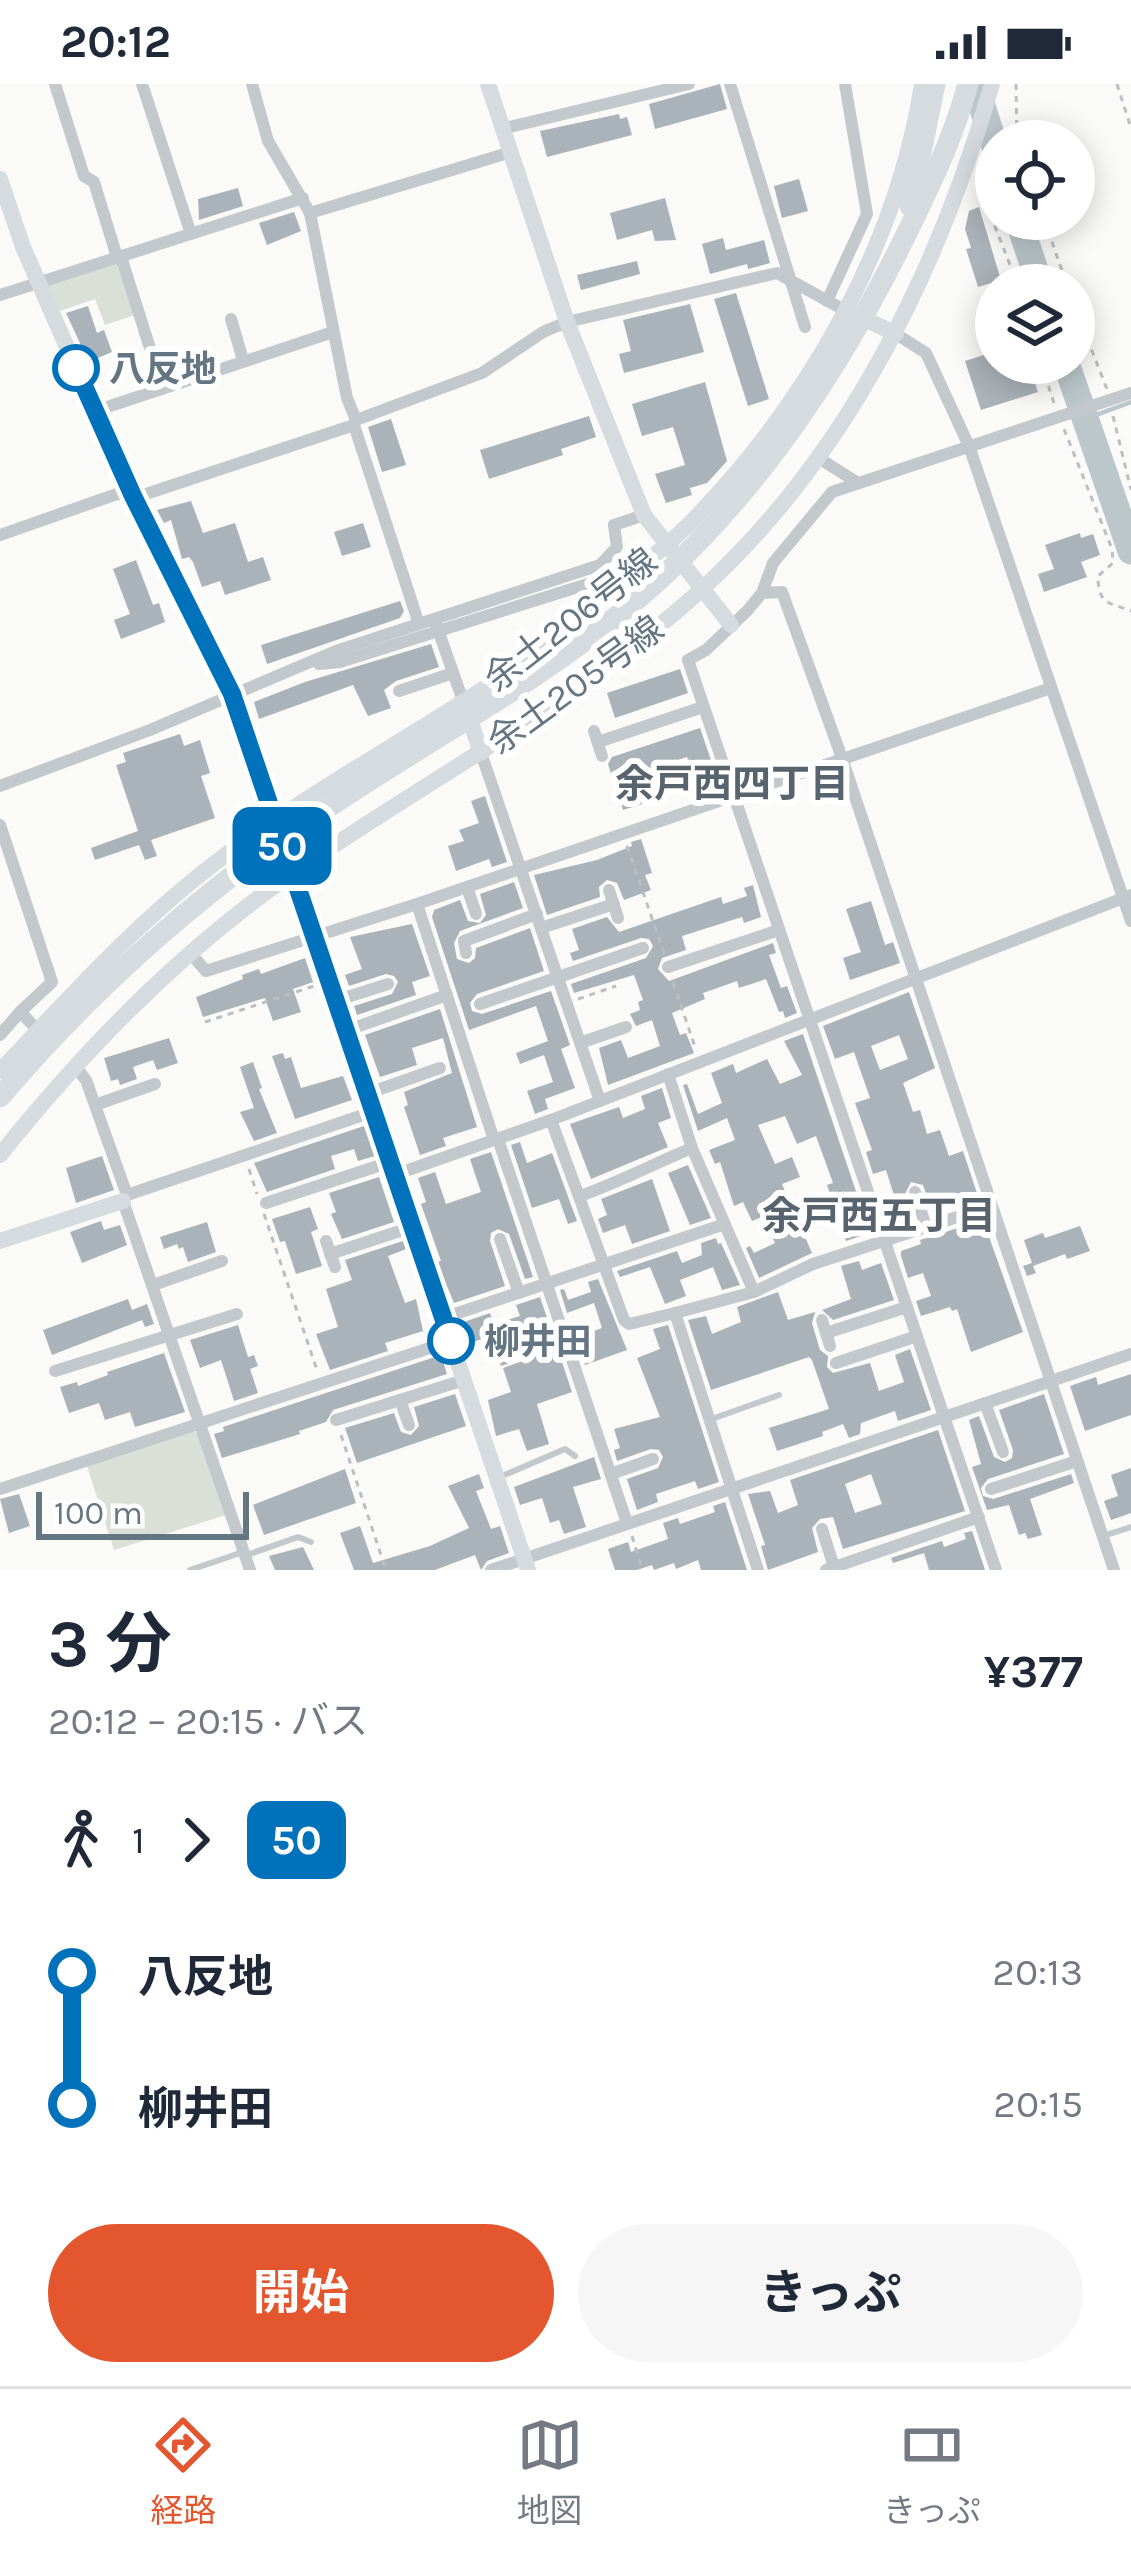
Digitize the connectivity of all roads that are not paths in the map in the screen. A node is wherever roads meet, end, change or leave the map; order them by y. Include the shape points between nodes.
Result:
1 (55, 84) edge
2 (142, 84) edge
3 (252, 84) edge
4 (488, 84) edge
5 (689, 84) edge
6 (730, 84) edge
7 (844, 84) edge
8 (922, 84) edge
9 (935, 84) edge
10 (968, 84) edge
11 (992, 84) edge
12 (633, 90) edge
13 (501, 129) junction
14 (508, 153) junction
15 (0, 179) edge
16 (303, 198) junction
17 (310, 213) junction
18 (190, 233) junction
19 (897, 253) junction
20 (117, 257) junction
21 (791, 282) junction
22 (38, 283) junction
23 (0, 295) edge
24 (827, 301) junction
25 (846, 310) junction
26 (231, 319) dead end
27 (567, 322) junction
28 (805, 327) dead end
29 (333, 332) junction
30 (896, 334) junction
31 (243, 360) junction
32 (162, 386) junction
33 (1131, 392) edge
34 (95, 411) junction
35 (355, 422) junction
36 (969, 446) junction
37 (817, 457) junction
38 (858, 483) junction
39 (133, 496) junction
40 (644, 515) junction
41 (0, 535) edge
42 (667, 544) junction
43 (614, 576) dead end
44 (703, 589) junction
45 (762, 593) junction
46 (418, 621) junction
47 (435, 622) junction
48 (730, 625) junction
49 (312, 664) junction
50 (454, 674) junction
51 (1052, 688) junction
52 (399, 691) dead end
53 (232, 694) junction
54 (463, 701) junction
55 (704, 707) junction
56 (598, 743) dead end
57 (481, 753) junction
58 (842, 758) junction
59 (0, 786) edge
60 (734, 796) junction
61 (274, 820) junction
62 (0, 825) edge
63 (522, 869) junction
64 (292, 874) junction
65 (467, 887) junction
66 (1127, 897) edge
67 (417, 904) junction
68 (614, 904) dead end
69 (476, 914) dead end
70 (539, 921) junction
71 (1131, 921) edge
72 (779, 930) junction
73 (313, 937) junction
74 (643, 948) dead end
75 (466, 953) dead end
76 (191, 954) junction
77 (668, 967) road end
78 (915, 976) junction
79 (558, 977) junction
80 (388, 984) dead end
81 (447, 995) junction
82 (335, 1001) junction
83 (480, 1004) dead end
84 (20, 1012) junction
85 (809, 1018) junction
86 (626, 1027) dead end
87 (38, 1030) junction
88 (345, 1031) junction
89 (0, 1035) edge
90 (580, 1043) junction
91 (75, 1066) junction
92 (440, 1068) dead end
93 (0, 1071) edge
94 (668, 1074) junction
95 (155, 1084) dead end
96 (366, 1094) junction
97 (0, 1097) edge
98 (600, 1101) junction
99 (95, 1105) junction
100 (373, 1112) junction
101 (551, 1120) junction
102 (496, 1139) junction
103 (692, 1148) junction
104 (0, 1156) edge
105 (392, 1168) junction
106 (915, 1192) dead end
107 (580, 1196) junction
108 (125, 1198) junction
109 (266, 1203) dead end
110 (992, 1206) junction
111 (722, 1225) junction
112 (412, 1227) junction
113 (926, 1227) junction
114 (500, 1239) dead end
115 (885, 1240) junction
116 (0, 1241) edge
117 (330, 1254) dead end
118 (222, 1261) dead end
119 (606, 1264) junction
120 (546, 1284) junction
121 (153, 1285) junction
122 (754, 1292) junction
123 (518, 1293) junction
124 (907, 1307) junction
125 (675, 1313) junction
126 (237, 1314) dead end
127 (443, 1318) junction
128 (826, 1333) dead end
129 (170, 1334) junction
130 (917, 1336) junction
131 (451, 1341) junction
132 (1131, 1354) edge
133 (836, 1363) dead end
134 (55, 1371) dead end
135 (464, 1380) junction
136 (1051, 1381) junction
137 (779, 1395) dead end
138 (400, 1400) junction
139 (986, 1403) junction
140 (945, 1417) junction
141 (336, 1420) road end
142 (710, 1420) junction
143 (201, 1423) junction
144 (409, 1425) dead end
145 (1003, 1452) dead end
146 (574, 1456) dead end
147 (653, 1459) dead end
148 (1078, 1461) junction
149 (611, 1474) junction
150 (497, 1479) junction
151 (0, 1489) edge
152 (732, 1489) junction
153 (991, 1489) dead end
154 (979, 1517) junction
155 (628, 1523) junction
156 (1131, 1527) edge
157 (822, 1529) dead end
158 (1102, 1536) junction
159 (311, 1542) dead end
160 (246, 1559) edge
161 (526, 1564) edge
162 (830, 1569) edge
163 (190, 1570) edge
164 (491, 1570) edge
165 (758, 1570) edge
166 (996, 1570) edge
167 (1114, 1570) edge

1 - 20 street
2 - 18 street
3 - 16 street via 268,141
4 - 13 street
5 - 12 street
6 - 21 street
7 - 24 street via 867,214
8 - 25 street, 余土206号線 via 896,195
9 - 19 highway
10 - 19 highway via 939,170
11 - 30 street, 余土205号線 via 969,163
12 - 13 street
13 - 14 street
14 - 17 street
14 - 27 street
15 - 22 street
16 - 17 street
16 - 18 street
17 - 29 street
18 - 20 street
19 - 97 highway via 774,457 685,555 549,667 221,883 104,986
20 - 22 street
20 - 32 street
21 - 24 street
21 - 27 street via 776,273
21 - 28 street
22 - 23 street
22 - 34 street
24 - 25 street
25 - 30 street
25 - 42 street, 余土206号線 via 749,459
26 - 31 street
27 - 35 street via 482,373
27 - 40 street
29 - 31 street
29 - 35 street
30 - 36 street via 926,353
30 - 37 street, 余土205号線
31 - 32 street
32 - 34 street
33 - 36 street
34 - 39 street
35 - 39 street
35 - 46 street
36 - 38 street
36 - 51 street
37 - 38 street
37 - 44 street, 余土205号線
38 - 45 street via 832,492 773,563
39 - 41 street via 117,494
39 - 53 street
40 - 42 street
40 - 47 street via 614,525 617,547 600,565
42 - 44 street
42 - 54 street, 余土206号線 via 552,642
43 - 47 street
44 - 48 street
44 - 57 street, 余土205号線 via 584,686
45 - 48 street
45 - 58 street via 782,592
46 - 47 street
46 - 49 street
47 - 49 street via 340,662
47 - 50 street
48 - 55 street via 688,660
49 - 53 street
50 - 52 street
50 - 54 street
51 - 58 street
51 - 66 street
53 - 59 street
53 - 61 street
54 - 57 street
54 - 61 street, 余土206号線
55 - 56 street
55 - 60 street
57 - 63 street
57 - 64 street, 余土205号線
58 - 60 street
58 - 78 street
60 - 63 street
60 - 72 street
61 - 64 street
61 - 87 street, 余土206号線 via 156,913
62 - 84 street via 52,982
63 - 65 street
63 - 70 street
64 - 73 street
64 - 76 street, 余土205号線
65 - 67 street
65 - 69 street
66 - 71 street
66 - 78 street
67 - 73 street
67 - 81 street
68 - 70 street
70 - 75 street via 464,941
70 - 79 street
72 - 77 street
72 - 85 street
73 - 76 street via 206,971
73 - 82 street
74 - 79 street
76 - 91 street, 余土205号線
78 - 85 street
78 - 110 street
79 - 83 street
79 - 90 street
80 - 82 street
81 - 88 street
81 - 102 street
82 - 88 street
84 - 87 street
84 - 89 street
85 - 94 street
85 - 115 street
86 - 90 street
87 - 91 street
87 - 93 street, 余土206号線
88 - 96 street
90 - 98 street
91 - 99 street
91 - 104 street, 余土205号線
92 - 96 street
94 - 98 street
94 - 103 street
95 - 99 street
96 - 100 street
98 - 101 street
99 - 108 street
100 - 105 street
100 - 108 street
101 - 102 street
101 - 107 street
102 - 105 street
102 - 120 street
103 - 107 street
103 - 111 street
105 - 109 street
105 - 112 street
106 - 113 street
107 - 119 street
108 - 116 street
108 - 121 street
110 - 113 street
110 - 136 street
111 - 119 street
111 - 122 street
112 - 117 street
112 - 127 street
113 - 115 street
114 - 123 street
115 - 122 street
115 - 124 street
118 - 121 street
119 - 120 street
119 - 125 street via 623,1320
120 - 123 street
120 - 149 street
121 - 129 street
122 - 125 street
123 - 127 street
124 - 128 street
124 - 130 street
125 - 142 street
126 - 129 street
127 - 131 street
129 - 134 street
129 - 143 street
130 - 133 street
130 - 140 street
131 - 135 street
131 - 143 street
132 - 136 street
135 - 138 street
135 - 150 street
136 - 139 street
136 - 148 street
137 - 142 lane
138 - 141 street
138 - 144 street
139 - 140 street
139 - 145 street
140 - 152 street
140 - 154 street
142 - 152 street
143 - 151 street
143 - 160 street
146 - 150 lane via 565,1449
147 - 149 street
148 - 153 street
148 - 158 street
149 - 155 street
150 - 161 street
152 - 155 street
152 - 165 street
154 - 162 street
154 - 166 street
155 - 161 street
156 - 158 lane
157 - 162 street
158 - 167 street
159 - 160 lane via 298,1537
160 - 163 lane
161 - 164 street

